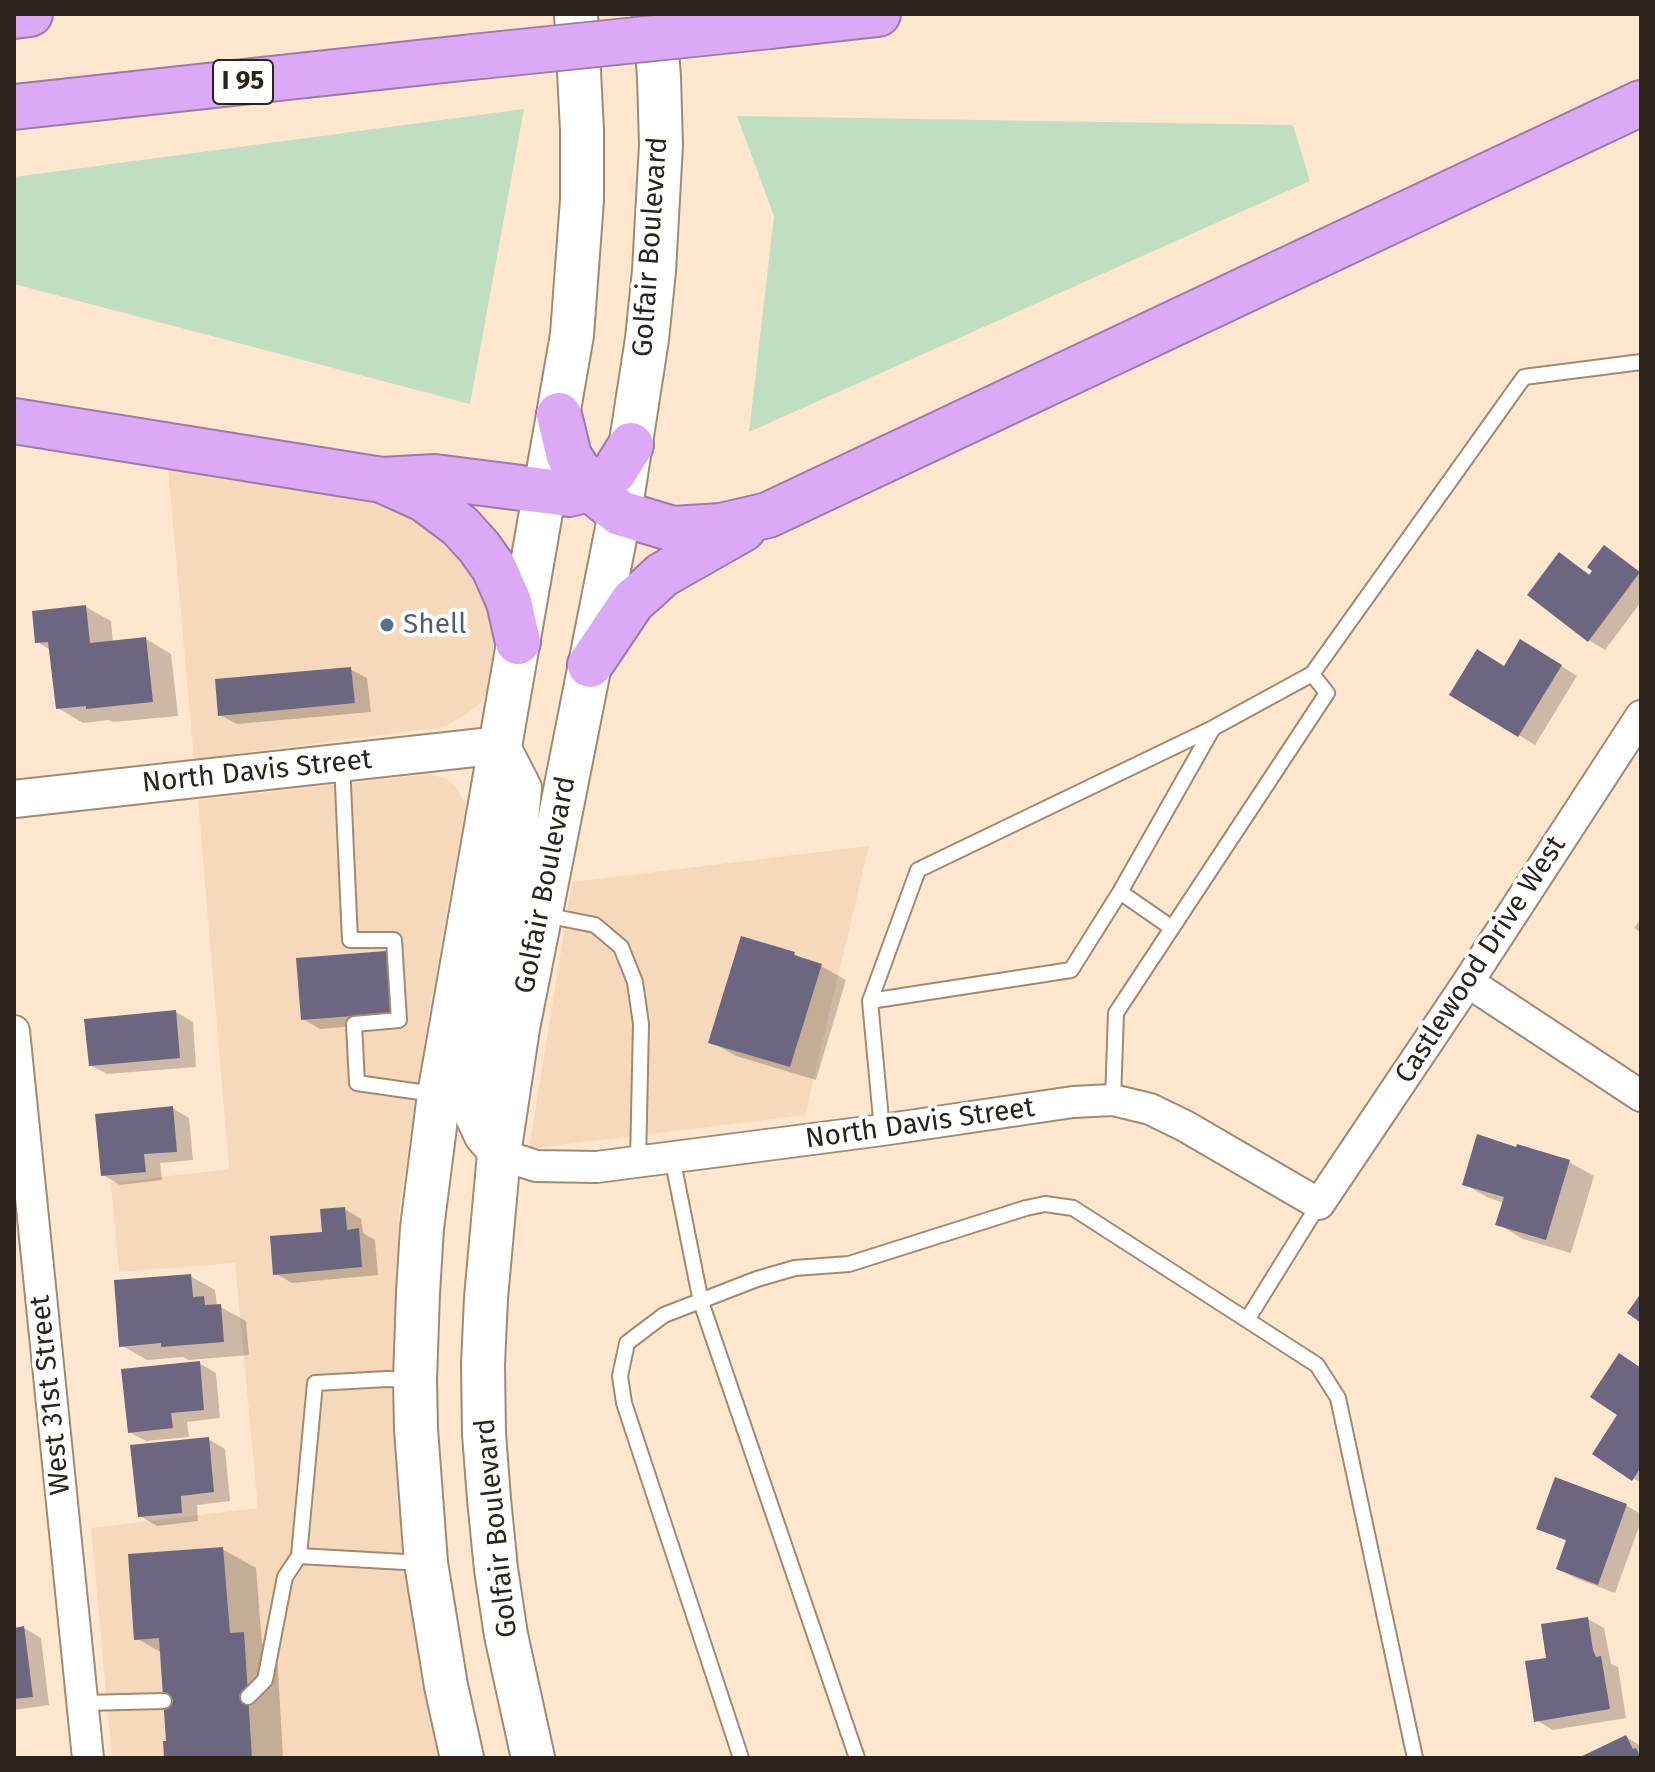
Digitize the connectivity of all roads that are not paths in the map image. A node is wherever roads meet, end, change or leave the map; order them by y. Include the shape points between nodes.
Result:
1 (30, 14) edge
2 (576, 14) edge
3 (654, 14) edge
4 (878, 14) edge
5 (14, 16) edge
6 (1641, 103) edge
7 (14, 107) edge
8 (1641, 362) edge
9 (559, 415) junction
10 (14, 421) edge
11 (631, 445) joint
12 (382, 480) junction
13 (545, 492) junction
14 (605, 501) junction
15 (768, 515) junction
16 (518, 642) junction
17 (590, 665) junction
18 (1312, 674) junction
19 (1641, 716) edge
20 (1213, 728) junction
21 (501, 745) junction
22 (342, 762) junction
23 (14, 799) edge
24 (1120, 892) junction
25 (541, 914) junction
26 (1172, 928) junction
27 (1468, 982) junction
28 (870, 1001) junction
29 (14, 1031) edge
30 (439, 1095) junction
31 (1641, 1096) edge
32 (1113, 1100) junction
33 (882, 1130) junction
34 (499, 1154) junction
35 (672, 1157) junction
36 (638, 1162) junction
37 (1319, 1204) junction
38 (701, 1302) junction
39 (1247, 1320) junction
40 (415, 1380) junction
41 (299, 1556) junction
42 (426, 1563) junction
43 (248, 1697) dead end
44 (164, 1701) dead end
45 (83, 1703) junction
46 (88, 1758) edge
47 (462, 1758) edge
48 (533, 1758) edge
49 (741, 1758) edge
50 (857, 1758) edge
51 (1415, 1758) edge

1 - 5 highway
2 - 9 main road via 582,200 572,335
3 - 11 main road, Golfair Boulevard via 661,145 658,207
4 - 7 highway, I 95, bridge
6 - 15 highway
8 - 18 lane via 1524,377
9 - 13 main road
9 - 14 highway via 569,456
10 - 12 highway
11 - 14 highway via 614,472
12 - 13 highway via 435,477
12 - 16 highway via 424,499 479,547 509,602
13 - 14 highway
13 - 16 main road
14 - 15 highway via 673,529 721,526
14 - 17 main road, Golfair Boulevard
15 - 17 highway via 662,575 633,601
16 - 21 main road
17 - 25 main road, Golfair Boulevard
18 - 20 lane
18 - 26 lane via 1327,693
19 - 27 street, Castlewood Drive West
20 - 24 lane
20 - 28 lane via 918,870
21 - 22 street, North Davis Street
21 - 30 main road
21 - 34 street via 523,788 475,1076 474,1117
22 - 23 street, North Davis Street
22 - 30 lane via 350,940 394,940 399,1020 354,1024 357,1083
24 - 26 lane
24 - 28 lane via 1071,970
25 - 34 main road, Golfair Boulevard
25 - 36 lane via 595,925 621,947 635,982 641,1024
26 - 32 lane via 1116,1013
27 - 31 street
27 - 37 street, Castlewood Drive West
28 - 33 lane
29 - 45 street, West 31st Street
30 - 40 main road via 422,1228
32 - 33 street, North Davis Street
32 - 37 street, North Davis Street via 1150,1109 1185,1126
33 - 35 street, North Davis Street
34 - 36 street, North Davis Street via 536,1166
34 - 48 main road, Golfair Boulevard via 486,1298 484,1434 496,1569
35 - 36 street, North Davis Street
35 - 38 lane
37 - 39 lane
38 - 39 lane via 795,1268 849,1264 1045,1204 1073,1208
38 - 49 lane via 664,1315 627,1343 620,1376 624,1403
38 - 50 lane
39 - 51 lane via 1317,1365 1338,1398
40 - 41 lane via 315,1383
40 - 42 main road
41 - 42 lane
41 - 43 lane via 285,1577 265,1680
42 - 47 main road
44 - 45 lane
45 - 46 street, West 31st Street

